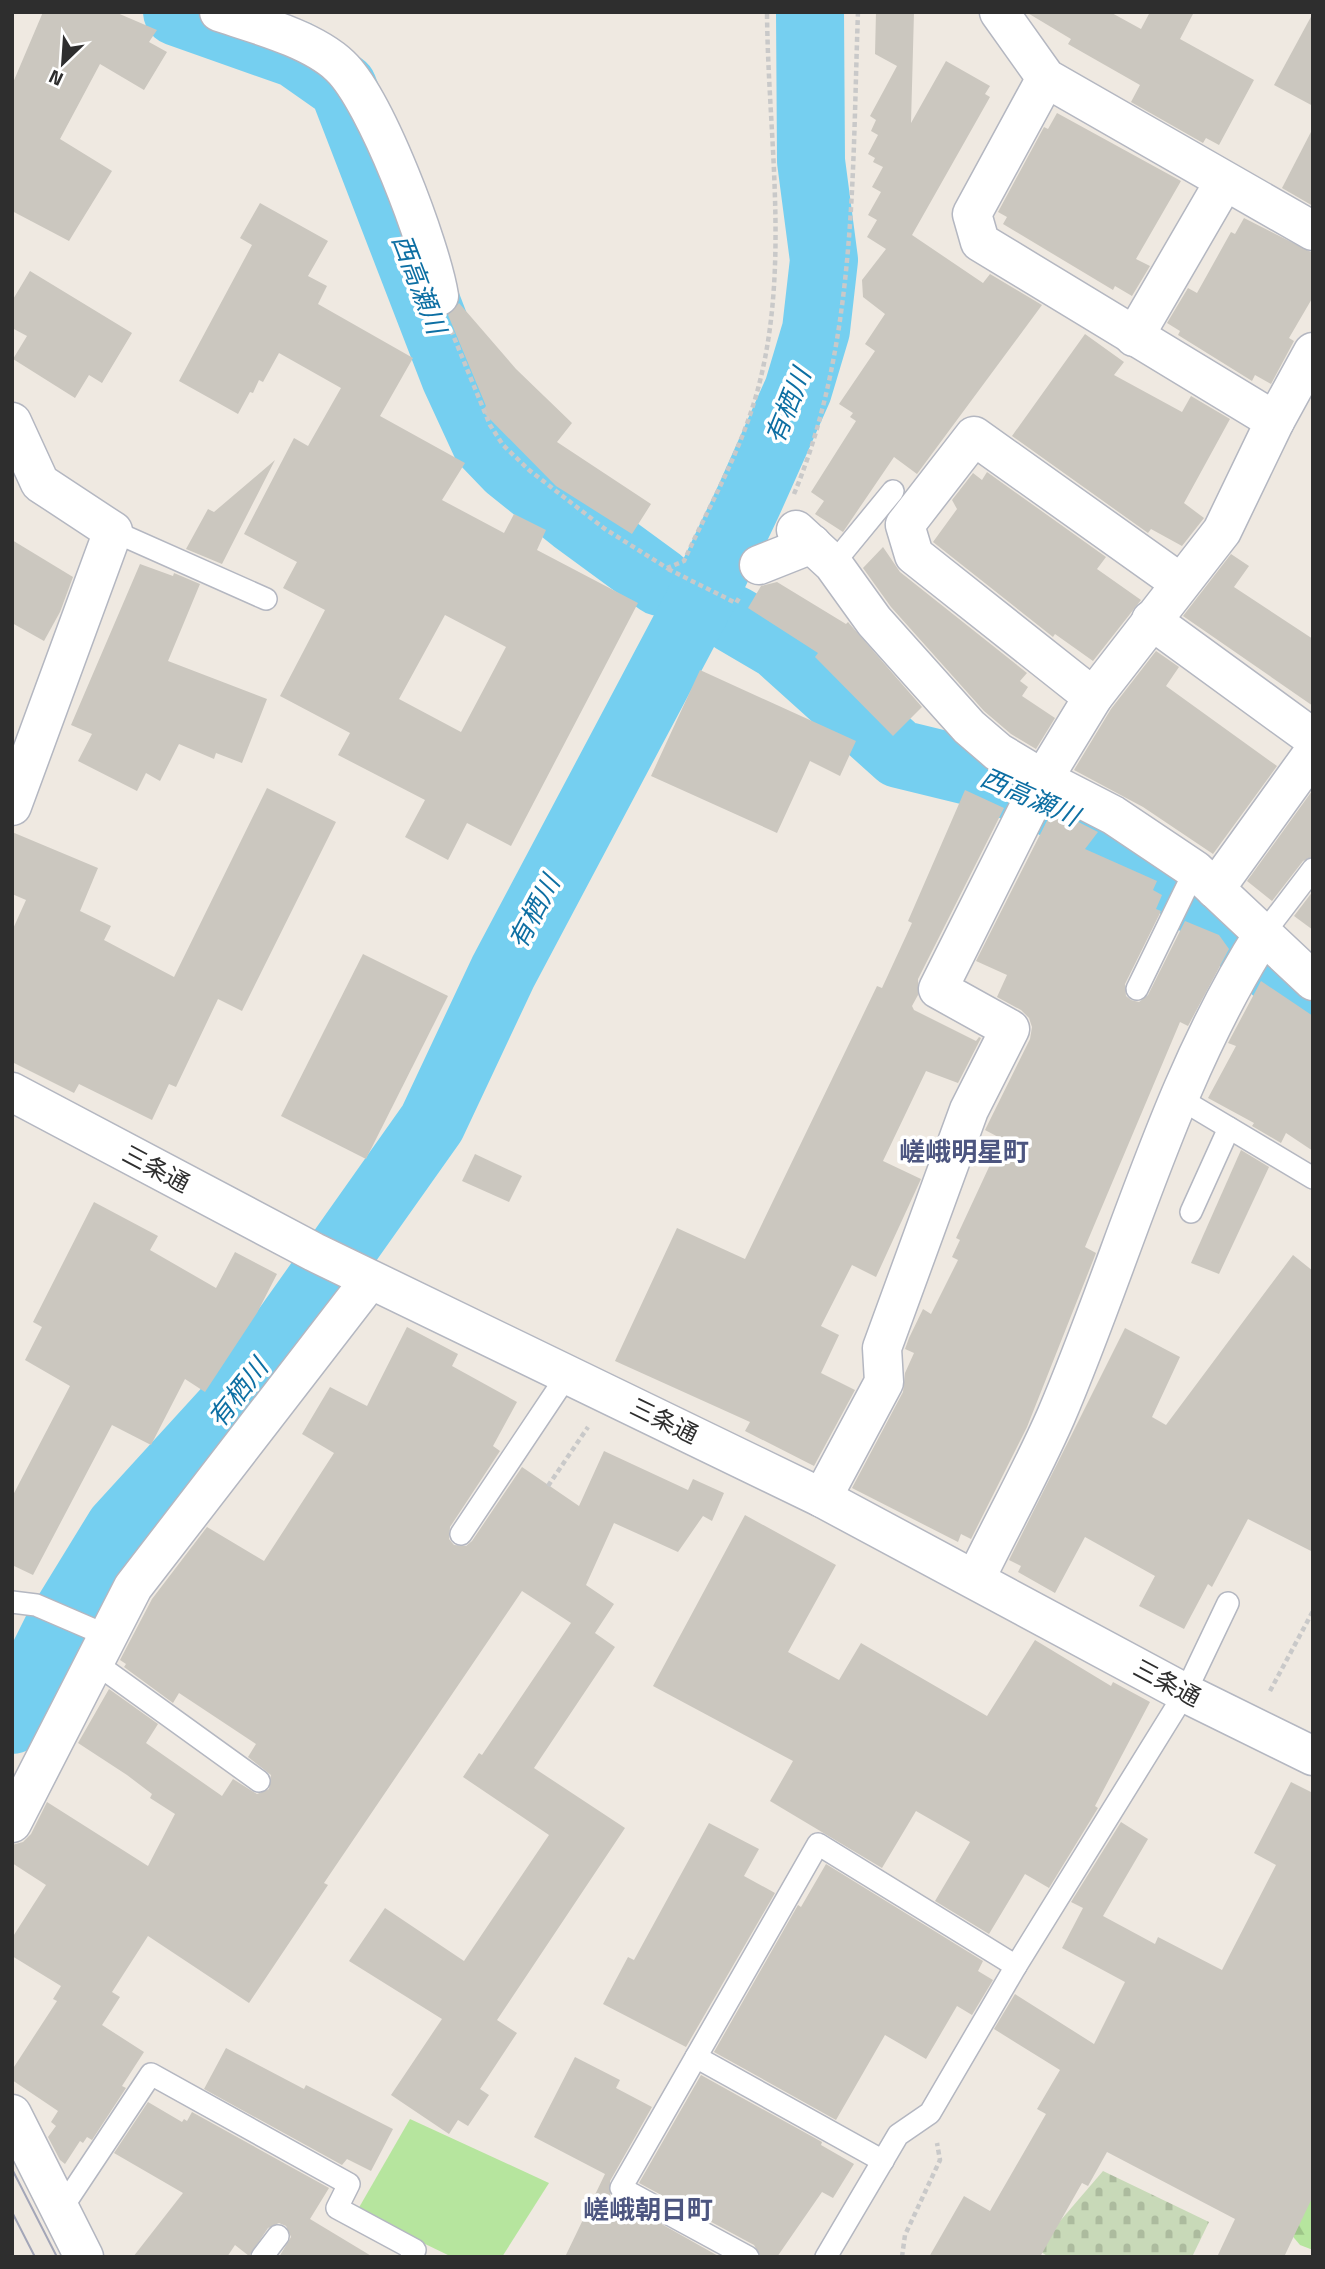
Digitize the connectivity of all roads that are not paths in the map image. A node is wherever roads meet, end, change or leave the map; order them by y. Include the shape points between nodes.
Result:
1 (219, 12) edge
2 (999, 12) edge
3 (1046, 78) junction
4 (1224, 182) junction
5 (1313, 231) edge
6 (439, 296) road end
7 (1134, 337) junction
8 (1313, 352) edge
9 (1275, 421) junction
10 (12, 422) edge
11 (892, 491) dead end
12 (113, 531) junction
13 (808, 535) junction
14 (759, 565) dead end
15 (1179, 582) junction
16 (266, 599) dead end
17 (1151, 620) junction
18 (1093, 697) junction
19 (1313, 737) edge
20 (1313, 753) edge
21 (1036, 791) junction
22 (12, 806) edge
23 (1313, 869) edge
24 (1197, 886) junction
25 (1255, 946) junction
26 (1313, 981) edge
27 (1137, 989) dead end
28 (12, 1092) edge
29 (1179, 1098) junction
30 (1229, 1128) junction
31 (1313, 1178) edge
32 (1191, 1212) dead end
33 (366, 1278) junction
34 (568, 1374) junction
35 (822, 1498) junction
36 (461, 1534) dead end
37 (976, 1578) junction
38 (12, 1602) edge
39 (1228, 1603) dead end
40 (99, 1643) junction
41 (1185, 1693) junction
42 (1313, 1756) edge
43 (259, 1781) dead end
44 (12, 1823) edge
45 (1016, 1966) junction
46 (696, 2057) junction
47 (12, 2114) edge
48 (883, 2161) junction
49 (60, 2211) junction
50 (278, 2236) dead end
51 (84, 2257) edge
52 (262, 2257) edge
53 (411, 2257) edge
54 (748, 2257) edge
55 (826, 2257) edge

1 - 6 street via 309,47 339,64 352,80 415,216
2 - 3 street
3 - 4 street
3 - 7 street via 972,214 980,242
4 - 5 street
4 - 7 street
7 - 9 street
8 - 9 street
9 - 15 street via 1222,531
10 - 12 street via 40,483
11 - 13 lane
12 - 16 lane
12 - 22 street
13 - 14 street
13 - 21 street via 874,621 969,727
15 - 17 street
15 - 18 street via 974,436 905,525 914,555
17 - 18 street
17 - 19 street
18 - 21 street
20 - 24 street
21 - 24 street via 1113,816
21 - 35 street via 938,989 1010,1029 969,1110 882,1348 884,1382
23 - 25 lane
24 - 25 street
24 - 27 lane
25 - 26 street
25 - 29 street
28 - 33 street, 三条通
29 - 30 lane
29 - 37 street via 1055,1417
30 - 31 lane
30 - 32 lane
33 - 34 street, 三条通
33 - 40 street via 157,1554
34 - 35 street, 三条通
34 - 36 lane
35 - 37 street, 三条通
37 - 41 street, 三条通
38 - 40 lane via 44,1608
39 - 41 lane
40 - 43 lane
40 - 44 street
41 - 42 street, 三条通
41 - 45 lane
45 - 46 lane via 818,1844
45 - 48 lane via 931,2110 898,2135
46 - 48 lane
46 - 54 lane via 621,2188
47 - 49 street
48 - 55 lane
49 - 51 street
49 - 53 lane via 151,2074 349,2184 337,2208 415,2250
50 - 52 lane

